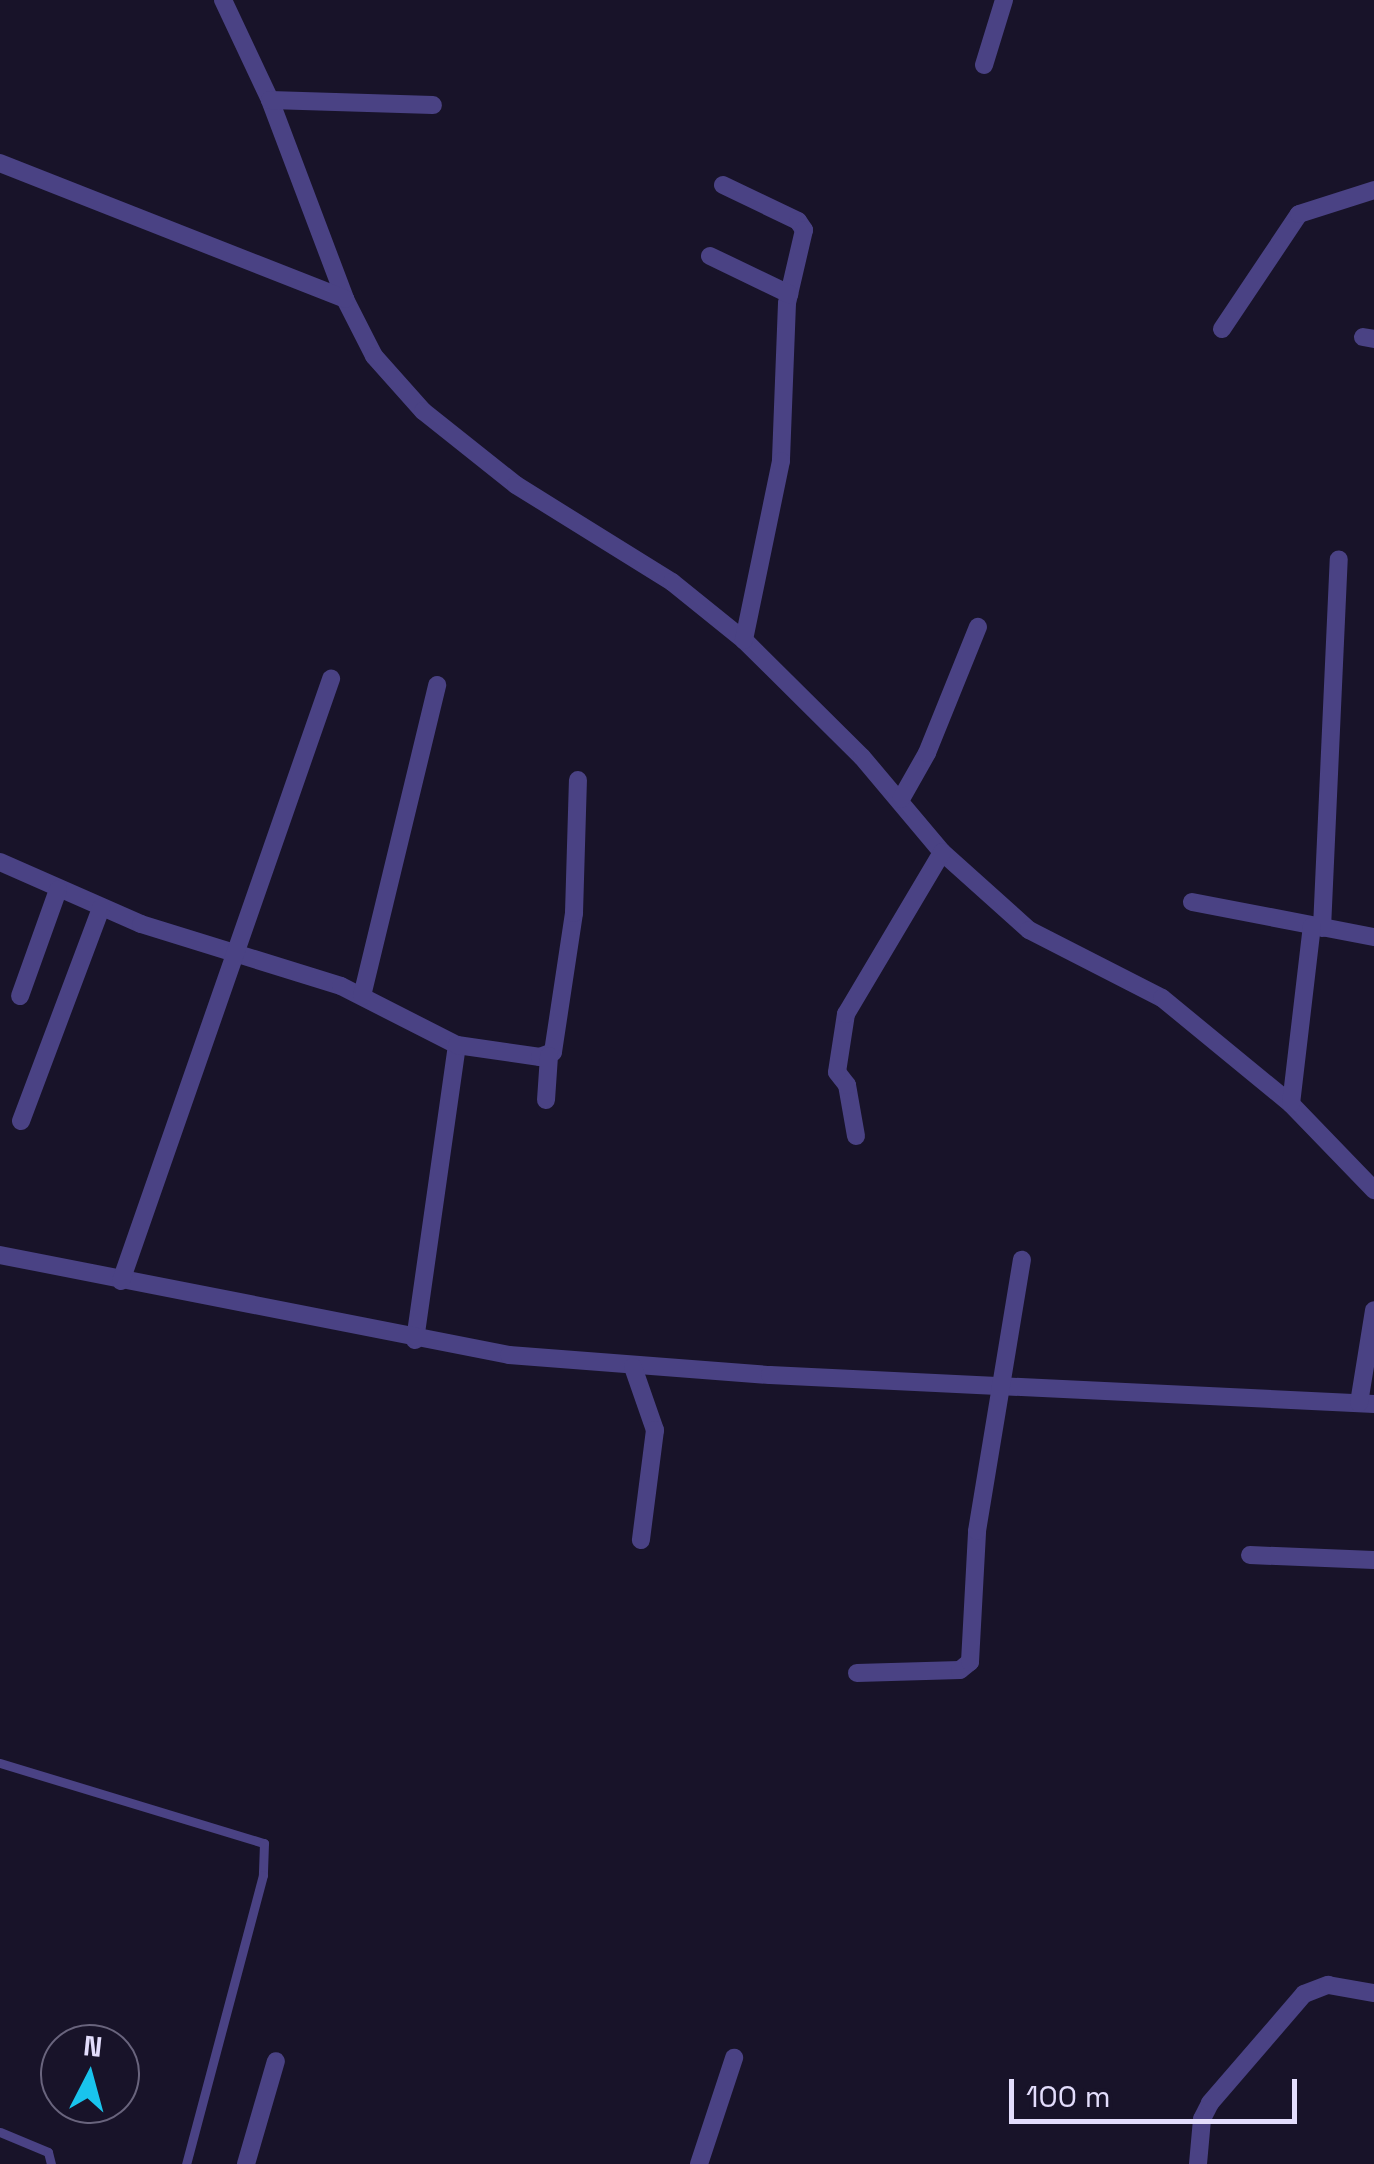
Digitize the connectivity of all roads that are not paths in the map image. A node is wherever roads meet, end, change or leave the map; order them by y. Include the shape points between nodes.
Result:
1 (223, 0) edge
2 (1004, 0) edge
3 (984, 65) dead end
4 (270, 100) junction
5 (432, 105) dead end
6 (0, 163) edge
7 (722, 185) dead end
8 (1374, 190) edge
9 (710, 256) dead end
10 (789, 294) junction
11 (345, 299) junction
12 (1222, 329) dead end
13 (1340, 559) dead end
14 (978, 626) dead end
15 (744, 640) junction
16 (332, 679) dead end
17 (437, 685) dead end
18 (578, 780) dead end
19 (901, 798) junction
20 (942, 852) junction
21 (0, 862) edge
22 (58, 890) junction
23 (1192, 902) dead end
24 (100, 908) junction
25 (1317, 927) junction
26 (1374, 936) edge
27 (235, 951) junction
28 (20, 996) dead end
29 (362, 996) junction
30 (458, 1044) junction
31 (549, 1056) junction
32 (546, 1100) dead end
33 (1291, 1104) junction
34 (21, 1121) dead end
35 (856, 1136) dead end
36 (1374, 1190) edge
37 (0, 1255) edge
38 (1022, 1260) dead end
39 (121, 1281) junction
40 (1374, 1310) edge
41 (415, 1340) junction
42 (633, 1367) junction
43 (1002, 1388) junction
44 (1367, 1404) edge
45 (641, 1540) dead end
46 (1250, 1554) dead end
47 (1374, 1560) edge
48 (857, 1673) dead end
49 (0, 1763) edge
50 (1374, 1993) edge
51 (734, 2058) dead end
52 (276, 2061) dead end
53 (0, 2132) edge
54 (51, 2164) edge
55 (186, 2164) edge
56 (246, 2164) edge
57 (700, 2164) edge
58 (1198, 2164) edge

1 - 4 street
2 - 3 street
4 - 5 street
4 - 11 street
6 - 11 street
7 - 10 street via 803,226
8 - 12 street via 1299,214
9 - 10 street
10 - 15 street via 781,462
11 - 15 street via 374,356 423,411 516,485 672,582
13 - 25 street
14 - 19 street via 927,754
15 - 19 street
16 - 27 street
17 - 29 street
18 - 31 street via 574,913
19 - 20 street
20 - 33 street via 1029,930 1152,992
20 - 35 street via 846,1014 837,1072 849,1092
21 - 22 street
22 - 24 street
22 - 28 street
23 - 25 street
24 - 27 street
24 - 34 street
25 - 26 street
25 - 33 street
27 - 29 street
27 - 39 street
29 - 30 street
30 - 31 street
30 - 41 street
31 - 32 street
33 - 36 street
37 - 39 street
38 - 43 street via 1002,1351
39 - 41 street
40 - 44 street
41 - 42 street
42 - 43 street
42 - 45 street via 655,1430
43 - 44 street
43 - 48 street via 977,1531 970,1662 960,1670
46 - 47 street
49 - 55 lane via 264,1843 263,1875
50 - 58 street via 1328,1985 1304,1994 1210,2103
51 - 57 street
52 - 56 street
53 - 54 lane via 48,2152

